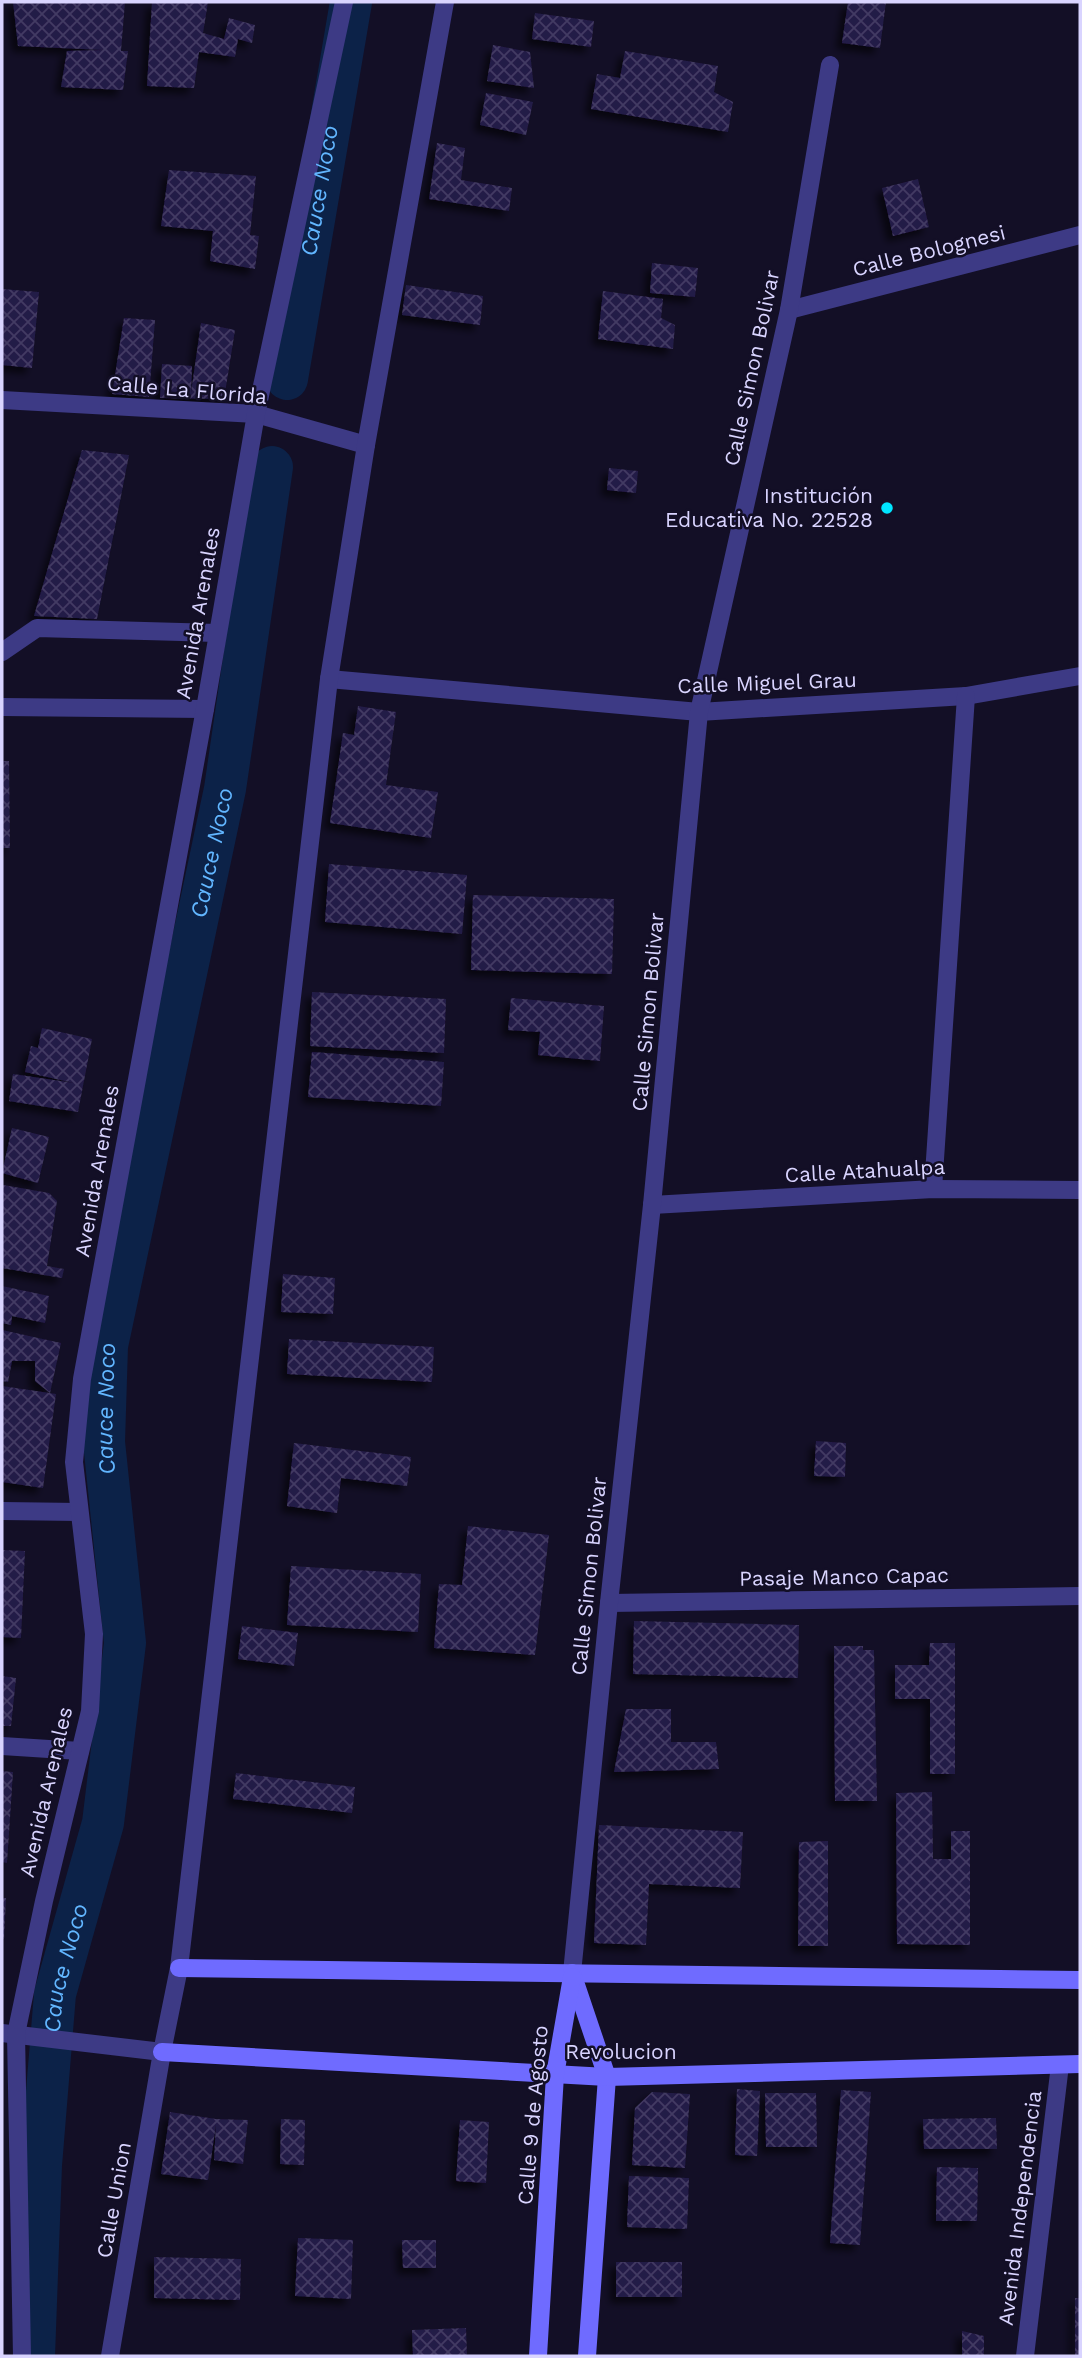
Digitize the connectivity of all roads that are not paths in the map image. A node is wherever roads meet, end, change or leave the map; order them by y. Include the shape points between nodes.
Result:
1 (344, 2) edge
2 (445, 2) edge
3 (830, 65) dead end
4 (1080, 235) edge
5 (789, 310) junction
6 (2, 400) edge
7 (256, 414) junction
8 (366, 445) junction
9 (217, 633) junction
10 (2, 652) edge
11 (1080, 676) edge
12 (329, 679) junction
13 (967, 696) junction
14 (2, 707) edge
15 (205, 709) junction
16 (699, 712) junction
17 (933, 1189) junction
18 (1080, 1190) edge
19 (652, 1205) junction
20 (2, 1511) edge
21 (79, 1512) junction
22 (1080, 1596) edge
23 (609, 1603) junction
24 (2, 1746) edge
25 (80, 1751) junction
26 (179, 1968) junction
27 (572, 1973) junction
28 (1080, 1980) edge
29 (14, 2034) edge
30 (162, 2052) junction
31 (1080, 2064) edge
32 (1060, 2065) junction
33 (555, 2074) junction
34 (607, 2077) junction
35 (22, 2356) edge
36 (110, 2356) edge
37 (537, 2356) edge
38 (587, 2356) edge
39 (1026, 2356) edge

1 - 7 street, Avenida Arenales
2 - 8 street
3 - 5 street, Calle Simon Bolivar
4 - 5 street, Calle Bolognesi
5 - 16 street, Calle Simon Bolivar
6 - 7 street, Calle La Florida
7 - 8 street, Calle La Florida
7 - 9 street, Avenida Arenales
8 - 12 street
9 - 10 street via 37,628
9 - 15 street, Avenida Arenales
11 - 13 street, Calle Miguel Grau
12 - 16 street, Calle Miguel Grau
12 - 26 street
13 - 16 street, Calle Miguel Grau
13 - 17 street
14 - 15 street
15 - 21 street, Avenida Arenales via 82,1379 74,1462
16 - 19 street, Calle Simon Bolivar
17 - 18 street, Calle Atahualpa
17 - 19 street, Calle Atahualpa
19 - 23 street, Calle Simon Bolivar
20 - 21 street
21 - 25 street, Avenida Arenales via 93,1634 90,1711
22 - 23 street, Pasaje Manco Capac
23 - 27 street, Calle Simon Bolivar
24 - 25 street
25 - 29 street, Avenida Arenales
26 - 27 street
26 - 30 street
27 - 28 street
27 - 33 street, Calle 9 de Agosto
27 - 34 street
29 - 30 street
29 - 35 street, Avenida Arenales
30 - 33 street, Revolucion
30 - 36 street, Calle Union
31 - 32 street, Revolucion
32 - 34 street, Revolucion
32 - 39 street, Avenida Independencia
33 - 34 street, Revolucion
33 - 37 street, Calle 9 de Agosto
34 - 38 street

